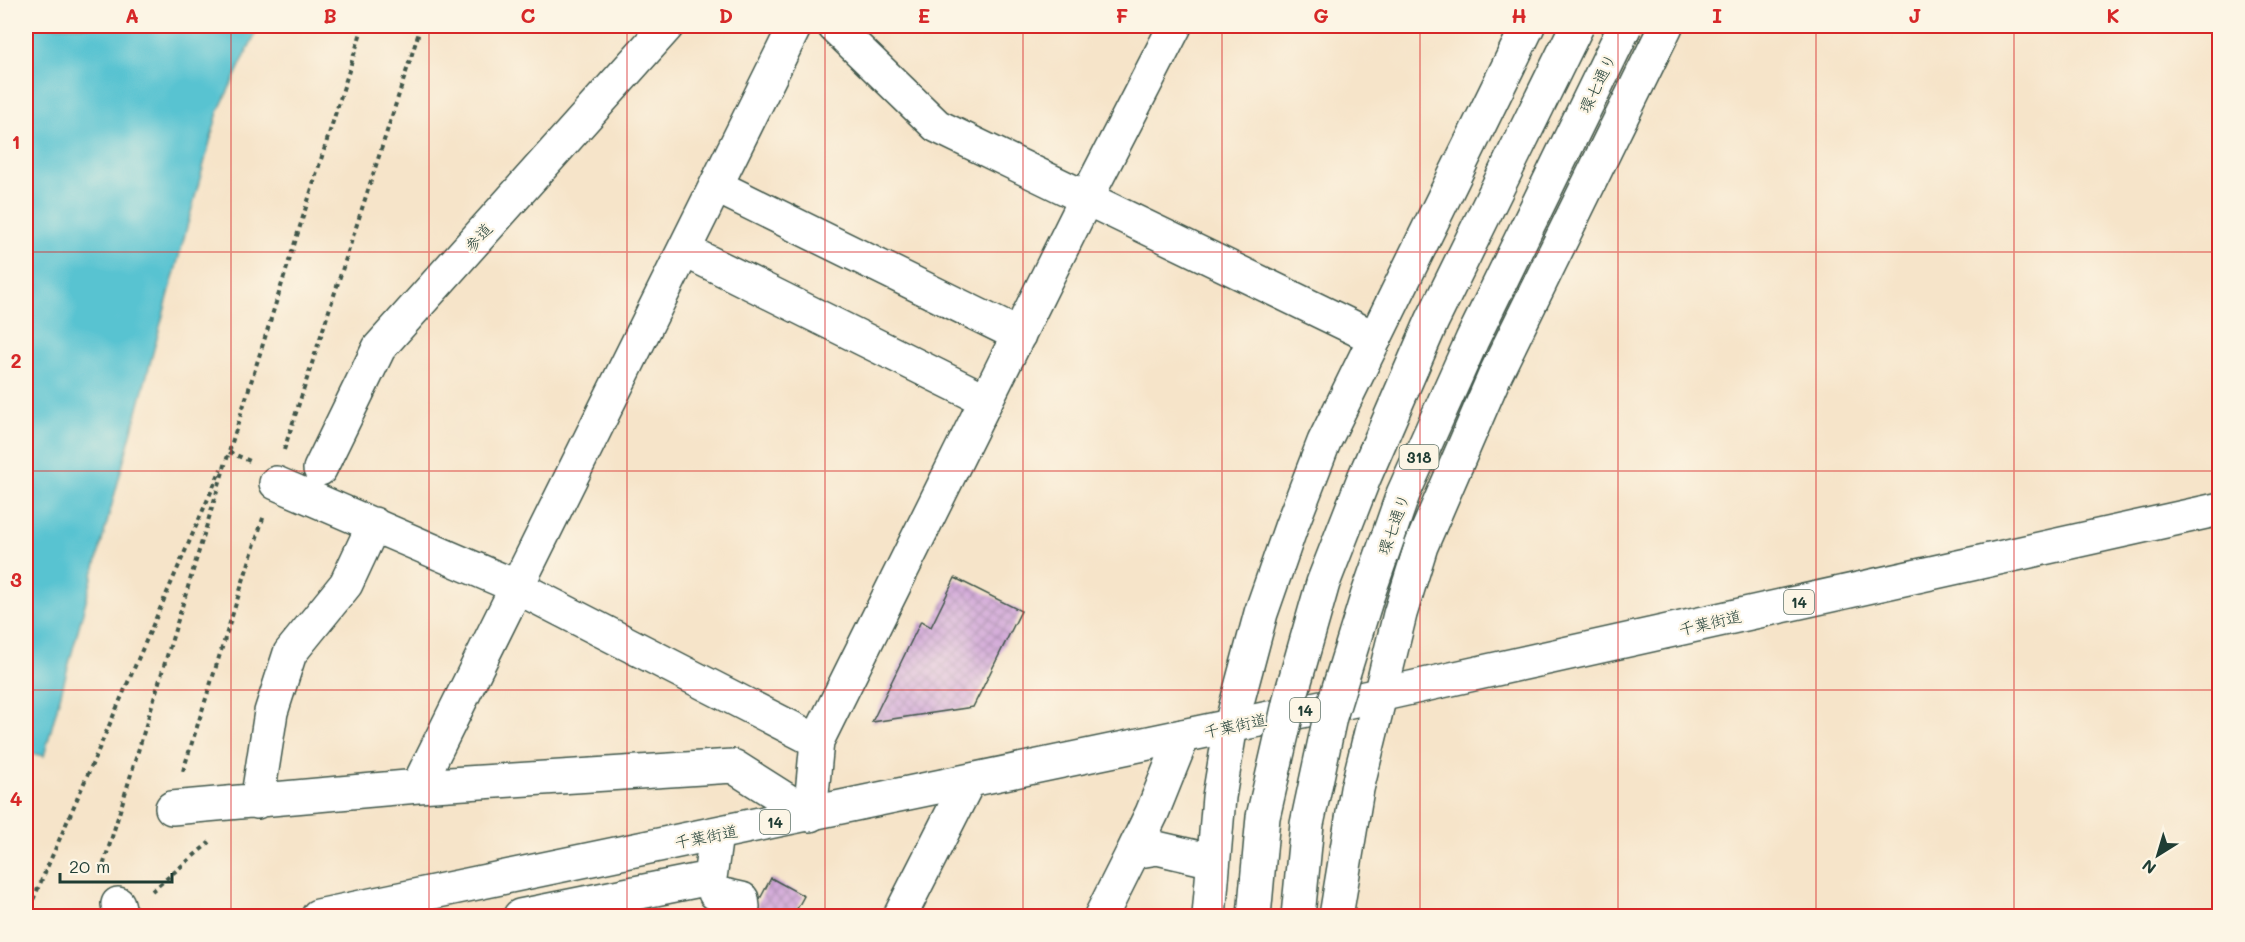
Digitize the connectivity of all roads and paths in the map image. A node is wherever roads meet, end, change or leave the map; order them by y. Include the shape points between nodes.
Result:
1 (363, 26) edge
2 (421, 26) edge
3 (667, 26) edge
4 (795, 26) edge
5 (834, 26) edge
6 (1174, 26) edge
7 (1528, 26) edge
8 (1577, 26) edge
9 (1625, 26) edge
10 (1666, 26) edge
11 (716, 186) junction
12 (1087, 197) junction
13 (684, 250) junction
14 (1018, 335) junction
15 (1375, 338) junction
16 (986, 400) junction
17 (284, 451) dead end
18 (229, 452) junction
19 (320, 469) dead end
20 (271, 495) joint
21 (2220, 509) edge
22 (374, 524) junction
23 (515, 586) junction
24 (1379, 695) junction
25 (1231, 725) junction
26 (1183, 736) junction
27 (817, 741) junction
28 (968, 782) junction
29 (418, 786) junction
30 (257, 802) junction
31 (172, 808) joint
32 (810, 815) junction
33 (716, 834) junction
34 (213, 839) dead end
35 (1133, 852) junction
36 (1213, 861) junction
37 (715, 893) dead end
38 (119, 910) edge
39 (26, 916) edge
40 (318, 916) edge
41 (520, 916) edge
42 (738, 916) edge
43 (900, 916) edge
44 (1101, 916) edge
45 (1209, 916) edge
46 (1254, 916) edge
47 (1298, 916) edge
48 (1336, 916) edge

1 - 18 path
2 - 17 path
3 - 19 main road, 参道 via 380,348
4 - 11 main road
5 - 12 main road via 937,126
6 - 12 main road
7 - 15 main road
8 - 46 main road, 318, bridge via 1432,321 1323,583 1291,695 1263,817
9 - 47 main road, 環七通り / 318, bridge via 1472,340 1403,494 1330,717 1307,824
10 - 24 main road via 1495,375 1448,481 1421,546
11 - 13 main road
11 - 14 main road
12 - 14 main road
12 - 15 main road
13 - 16 main road
13 - 23 main road
14 - 16 main road
15 - 25 main road via 1324,442 1291,527 1261,613
16 - 27 main road
18 - 38 path via 103,864 96,898
18 - 39 path
20 - 22 main road
20 - 31 path
21 - 24 main road, 千葉街道 / 14
22 - 23 main road
22 - 30 main road via 346,584 290,653 271,712
23 - 27 main road
23 - 29 main road
24 - 25 main road, 千葉街道 / 14
24 - 48 main road via 1357,789
25 - 26 main road, 千葉街道 / 14
25 - 36 main road
26 - 28 main road, 千葉街道 / 14
26 - 35 main road
27 - 32 main road
28 - 32 main road, 千葉街道 / 14
28 - 43 main road
29 - 30 main road
29 - 32 main road via 732,766
30 - 31 main road
32 - 33 main road, 千葉街道 / 14
33 - 40 main road, 千葉街道 / 14
33 - 41 main road via 710,878
34 - 38 path via 133,908
35 - 36 main road via 1157,848
35 - 44 main road
36 - 45 main road
37 - 42 main road via 742,899

